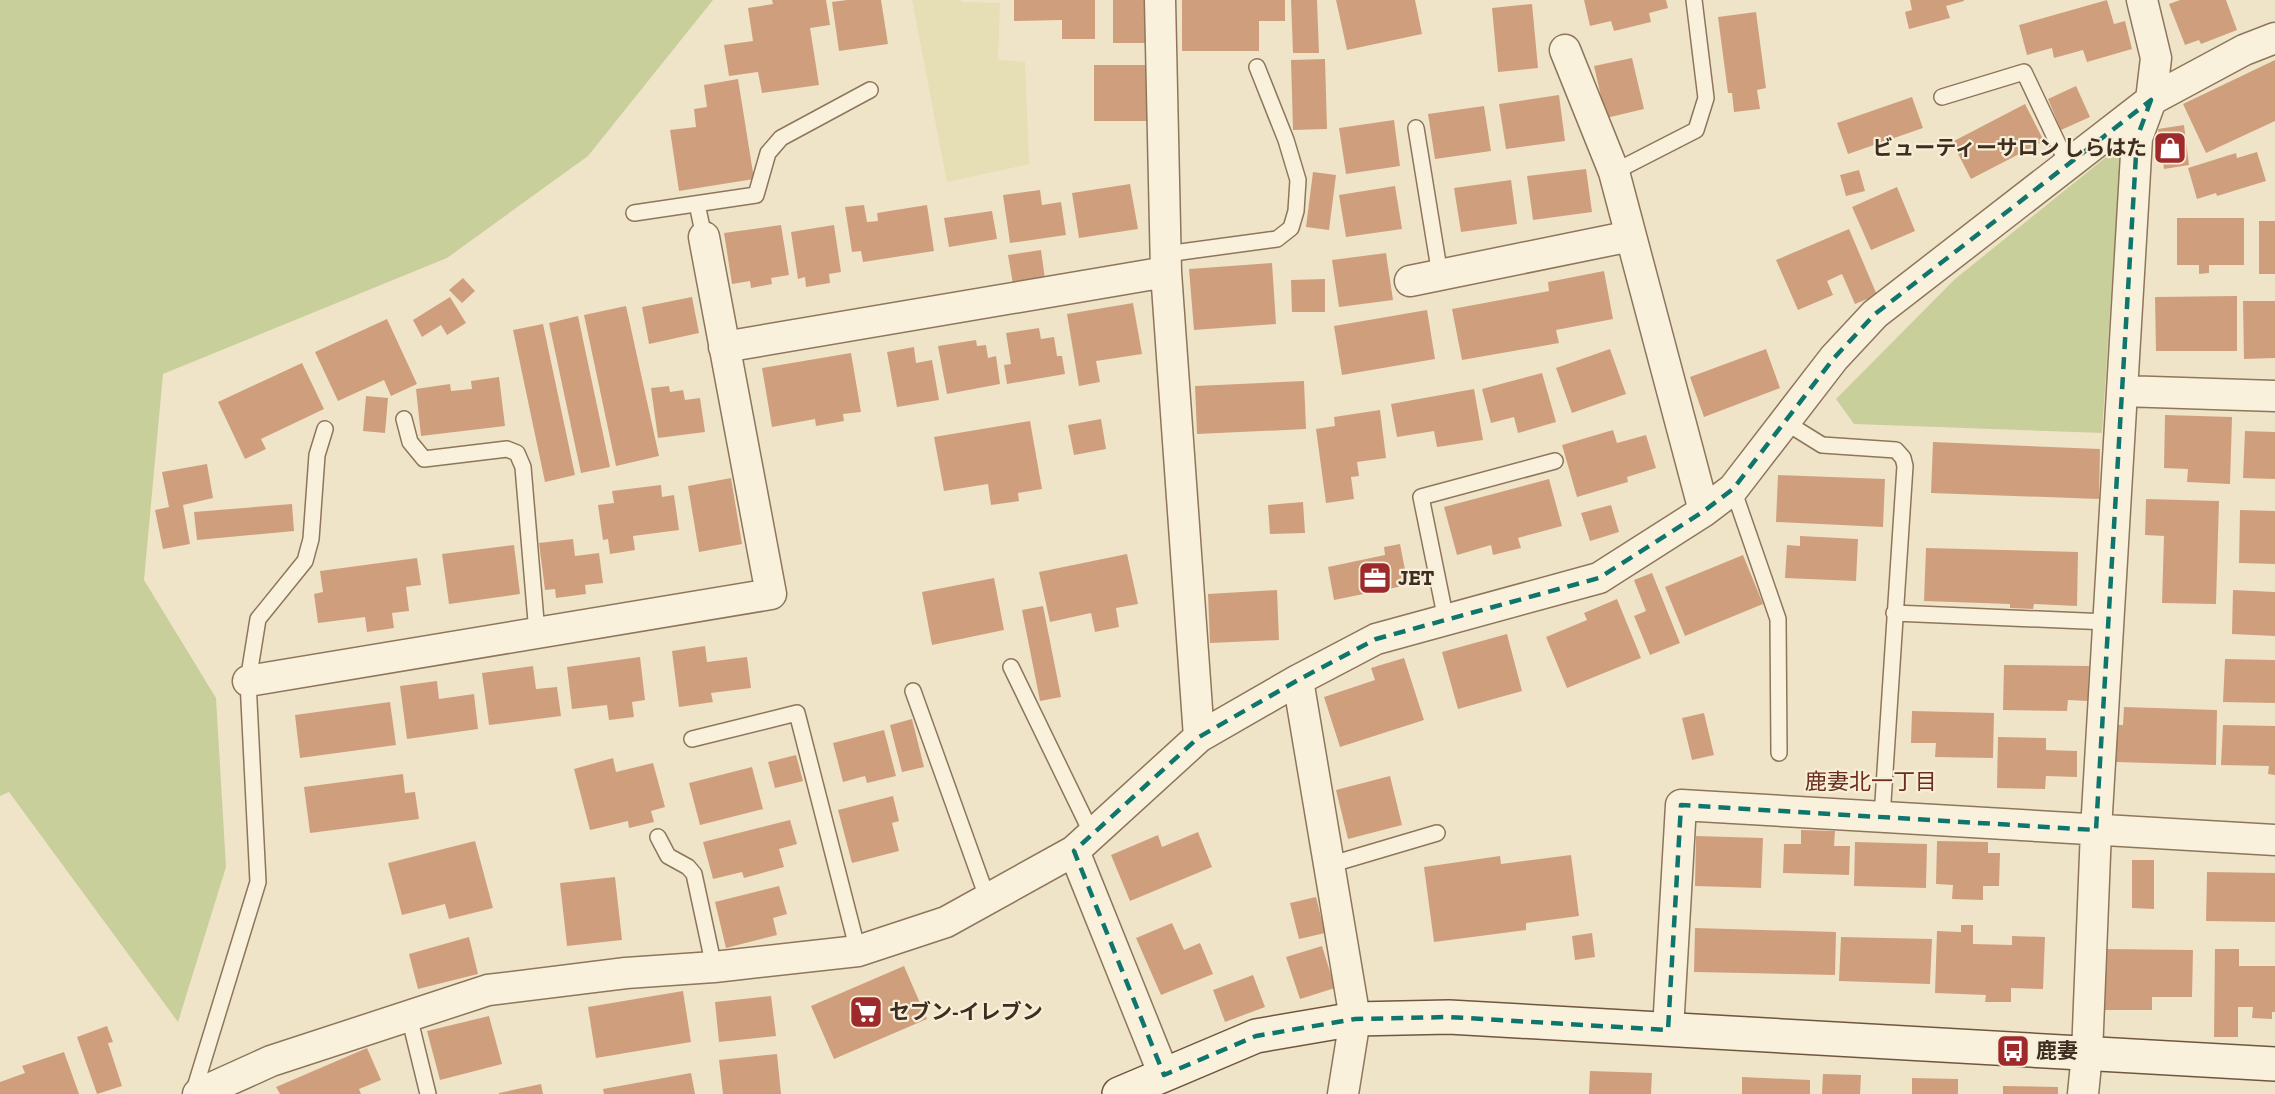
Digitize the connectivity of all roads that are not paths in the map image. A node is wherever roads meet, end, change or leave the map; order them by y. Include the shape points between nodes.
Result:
1 (1160, 0) edge
2 (1694, 0) edge
3 (2142, 0) edge
4 (2275, 38) edge
5 (1564, 50) dead end
6 (1257, 67) dead end
7 (870, 90) dead end
8 (1941, 97) dead end
9 (2151, 100) junction
10 (1416, 128) dead end
11 (2068, 165) junction
12 (1614, 172) junction
13 (698, 204) junction
14 (634, 213) dead end
15 (1631, 236) junction
16 (704, 237) joint
17 (1166, 263) junction
18 (1440, 275) junction
19 (1410, 281) dead end
20 (724, 347) junction
21 (2122, 391) junction
22 (2275, 396) edge
23 (404, 419) dead end
24 (1785, 422) junction
25 (325, 429) dead end
26 (1555, 461) dead end
27 (1733, 489) junction
28 (1704, 511) junction
29 (1894, 613) junction
30 (1446, 620) junction
31 (2108, 622) junction
32 (537, 633) junction
33 (1011, 667) dead end
34 (1298, 680) junction
35 (248, 681) junction
36 (913, 691) dead end
37 (1199, 737) junction
38 (692, 739) dead end
39 (1779, 753) dead end
40 (1882, 817) junction
41 (2096, 830) junction
42 (1437, 833) dead end
43 (658, 837) dead end
44 (2275, 840) edge
45 (1083, 842) junction
46 (1329, 865) junction
47 (988, 900) junction
48 (858, 951) junction
49 (714, 967) junction
50 (409, 1016) junction
51 (1355, 1019) junction
52 (1668, 1030) junction
53 (2087, 1054) junction
54 (2275, 1064) edge
55 (1164, 1075) junction
56 (193, 1094) edge
57 (198, 1094) edge
58 (428, 1094) edge
59 (1119, 1094) edge
60 (1343, 1094) edge
61 (2083, 1094) edge

1 - 17 street
2 - 12 lane via 1706,98 1696,130
3 - 9 street via 2156,58
4 - 9 street via 2244,50
5 - 12 street
6 - 17 lane via 1298,180 1291,228 1277,238
7 - 13 lane via 781,138 768,153 756,195
8 - 11 lane via 2024,72
9 - 11 street
9 - 21 street via 2137,138
10 - 18 lane
11 - 24 street via 1875,314 1834,358
12 - 15 street
13 - 14 lane
13 - 16 lane
15 - 18 street
15 - 28 street
16 - 20 street
17 - 20 street
17 - 37 street
18 - 19 street
20 - 32 street via 771,594
21 - 22 street
21 - 31 street
23 - 32 lane via 410,441 424,459 507,448 517,453 523,467
24 - 27 street
24 - 29 lane via 1822,445 1896,450 1904,458
25 - 35 lane via 317,455 311,539 305,561 258,619
26 - 30 lane via 1421,497
27 - 28 street
27 - 39 lane via 1778,619
28 - 30 street via 1599,578
29 - 31 lane
29 - 40 lane
30 - 34 street via 1376,639
31 - 41 street
32 - 35 street
33 - 45 lane
34 - 37 street
34 - 46 street
35 - 56 lane via 258,882
36 - 47 lane
37 - 45 street
38 - 48 lane via 797,713
40 - 41 street
40 - 52 street via 1681,805
41 - 44 street
41 - 53 street
42 - 46 lane
43 - 49 lane via 668,856 694,874
45 - 47 street
45 - 55 street
46 - 51 street
47 - 48 street via 946,922
48 - 49 street
49 - 50 street via 488,990
50 - 57 street via 271,1061
50 - 58 lane
51 - 52 street via 1449,1017
51 - 55 street via 1256,1036
51 - 60 street
52 - 53 street
53 - 54 street
53 - 61 street
55 - 59 street

